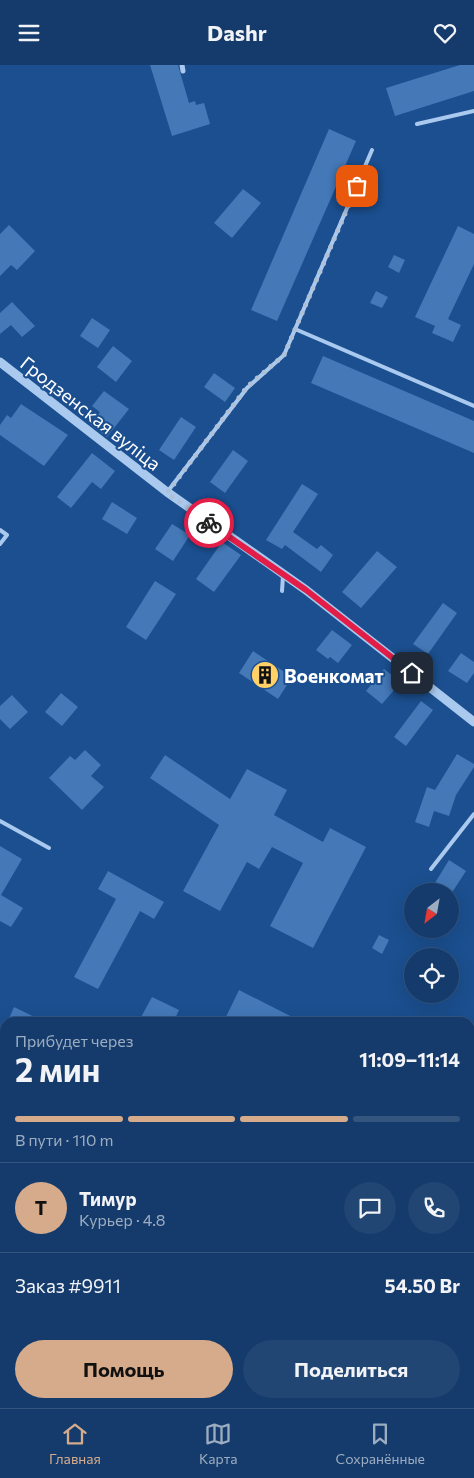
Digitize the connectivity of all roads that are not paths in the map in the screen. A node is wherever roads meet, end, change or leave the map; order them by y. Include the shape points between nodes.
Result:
1 (182, 65) edge
2 (183, 71) dead end
3 (474, 111) edge
4 (417, 125) dead end
5 (372, 150) dead end
6 (295, 329) junction
7 (0, 364) edge
8 (474, 406) edge
9 (167, 493) junction
10 (0, 530) edge
11 (0, 543) edge
12 (283, 574) junction
13 (282, 591) dead end
14 (474, 722) edge
15 (474, 814) edge
16 (0, 821) edge
17 (49, 848) dead end
18 (432, 869) dead end

1 - 2 street
3 - 4 lane
5 - 6 lane
6 - 8 lane
6 - 9 lane via 284,355 247,387
7 - 9 street, Гродзенская вуліца
9 - 12 street, Гродзенская вуліца
10 - 11 lane via 7,535
12 - 13 lane
12 - 14 street, Гродзенская вуліца
15 - 18 lane
16 - 17 lane

